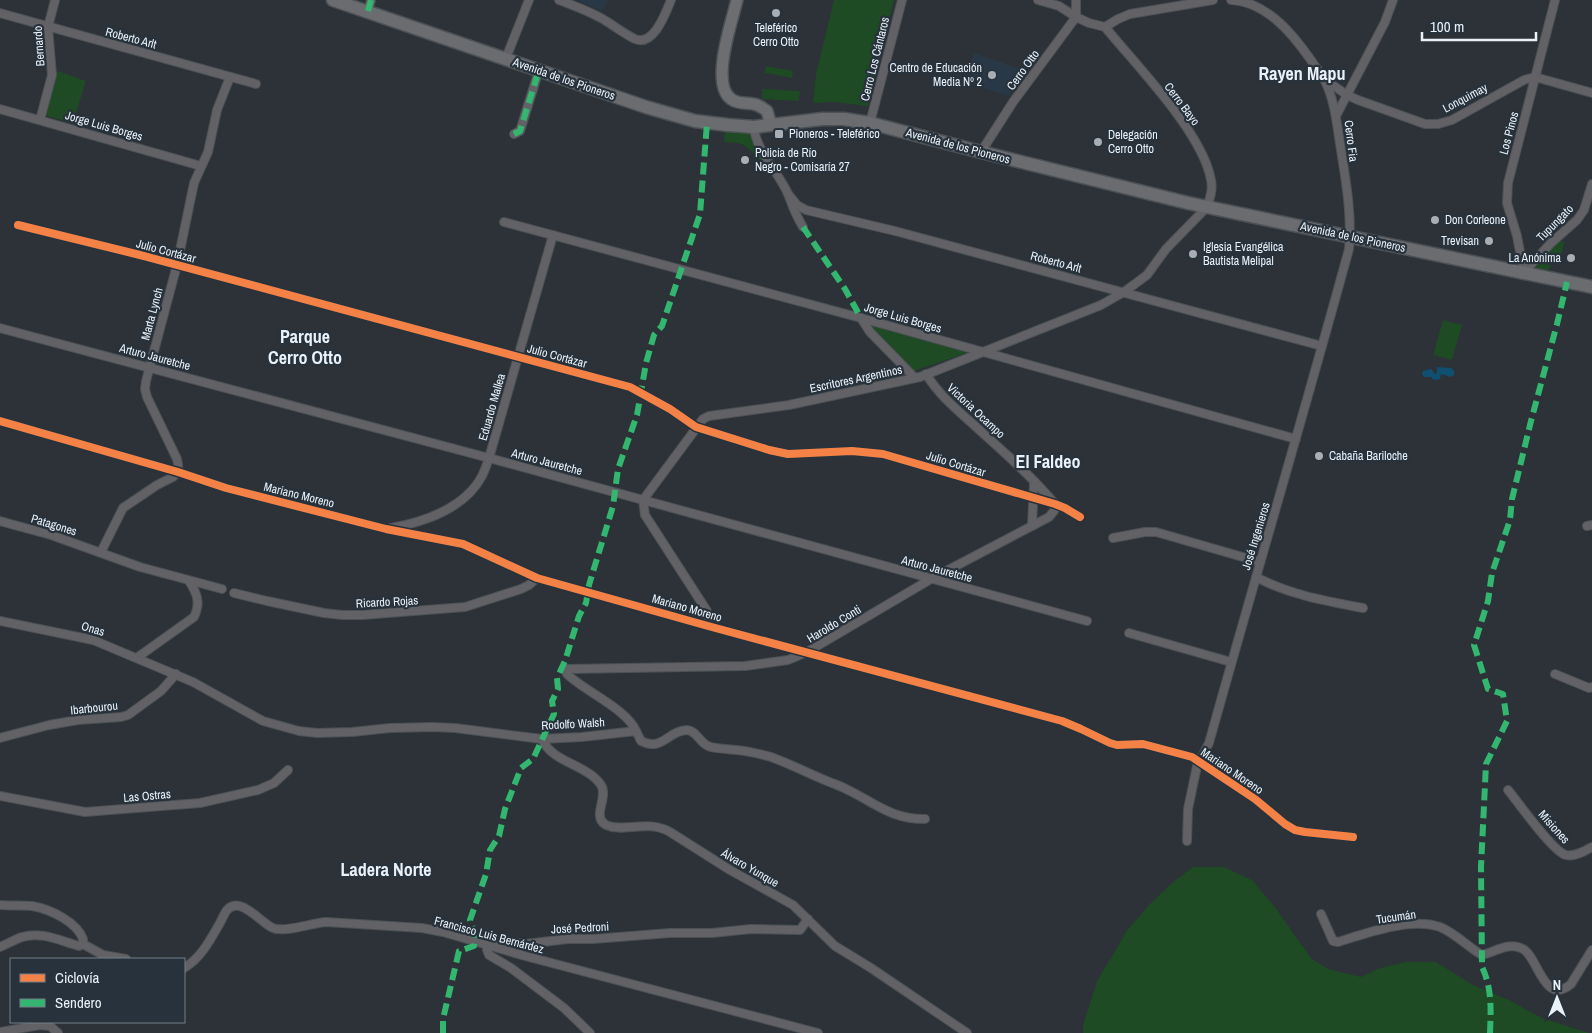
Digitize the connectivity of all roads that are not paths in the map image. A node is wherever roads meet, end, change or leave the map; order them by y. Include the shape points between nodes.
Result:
1 (55, 0) edge
2 (333, 0) edge
3 (529, 0) edge
4 (559, 0) edge
5 (671, 0) edge
6 (738, 0) edge
7 (902, 0) edge
8 (1038, 0) edge
9 (1076, 0) edge
10 (1213, 0) edge
11 (1231, 0) edge
12 (1236, 0) edge
13 (1392, 0) edge
14 (1555, 0) edge
15 (370, 6) edge
16 (0, 13) edge
17 (1076, 17) junction
18 (48, 27) junction
19 (1105, 27) junction
20 (506, 58) junction
21 (539, 70) junction
22 (230, 77) junction
23 (1535, 77) junction
24 (1324, 79) junction
25 (256, 84) dead end
26 (1592, 93) edge
27 (1347, 95) junction
28 (0, 109) edge
29 (1336, 116) junction
30 (40, 120) junction
31 (870, 123) junction
32 (771, 125) junction
33 (754, 127) junction
34 (514, 134) dead end
35 (981, 152) junction
36 (201, 166) junction
37 (1592, 184) edge
38 (788, 194) junction
39 (1207, 207) junction
40 (504, 222) dead end
41 (18, 225) dead end
42 (803, 227) dead end
43 (553, 236) junction
44 (1350, 237) junction
45 (176, 265) junction
46 (1524, 272) junction
47 (1592, 287) edge
48 (1124, 292) junction
49 (860, 318) junction
50 (0, 328) edge
51 (1322, 346) junction
52 (985, 353) junction
53 (518, 358) junction
54 (149, 367) junction
55 (926, 374) junction
56 (915, 378) junction
57 (0, 421) edge
58 (696, 428) junction
59 (1296, 439) junction
60 (490, 458) junction
61 (178, 472) junction
62 (1034, 483) junction
63 (1033, 499) junction
64 (643, 500) junction
65 (1055, 504) junction
66 (1080, 517) dead end
67 (0, 521) edge
68 (1032, 526) junction
69 (386, 529) junction
70 (1113, 538) dead end
71 (101, 552) junction
72 (1260, 562) junction
73 (1256, 577) junction
74 (537, 578) junction
75 (931, 579) junction
76 (189, 581) junction
77 (222, 590) dead end
78 (234, 593) dead end
79 (1363, 608) dead end
80 (0, 621) edge
81 (1086, 621) dead end
82 (708, 626) junction
83 (1129, 633) dead end
84 (807, 652) junction
85 (138, 657) junction
86 (1231, 662) junction
87 (176, 674) junction
88 (1555, 674) dead end
89 (1592, 687) edge
90 (636, 731) junction
91 (0, 738) edge
92 (542, 738) junction
93 (1200, 761) junction
94 (288, 770) dead end
95 (1508, 790) dead end
96 (0, 796) edge
97 (925, 819) dead end
98 (1353, 837) dead end
99 (1187, 840) dead end
100 (1592, 847) edge
101 (0, 905) edge
102 (1321, 914) dead end
103 (808, 919) junction
104 (83, 944) junction
105 (488, 944) junction
106 (0, 947) edge
107 (1592, 950) edge
108 (120, 958) edge
109 (185, 967) edge
110 (0, 1032) edge
111 (58, 1033) edge
112 (590, 1033) edge
113 (818, 1033) edge
114 (967, 1033) edge

1 - 18 street, Bernardo
2 - 15 main road, Avenida de los Pioneros
3 - 20 street
4 - 5 street via 598,16 637,40 654,34
6 - 32 main road via 722,65 723,91 738,103 757,105 767,111
7 - 31 street, Cerro Los Cántaros
8 - 17 street via 1059,6
9 - 17 street
10 - 19 street via 1130,14
11 - 12 street, Lonquimay
12 - 24 street, Lonquimay via 1267,14 1288,30
13 - 27 street, Cerro Fia via 1385,22
14 - 23 street, Los Pinos
15 - 20 main road, Avenida de los Pioneros
16 - 18 street, Roberto Arlt
17 - 19 street
17 - 35 street, Cerro Otto via 1013,102
18 - 22 street, Roberto Arlt
18 - 30 street, Bernardo via 52,75
19 - 39 street, Cerro Bayo via 1172,107 1198,147 1211,181
20 - 21 main road, Avenida de los Pioneros
21 - 33 main road, Avenida de los Pioneros via 638,105 686,118
21 - 34 street via 520,130
22 - 25 street, Roberto Arlt
22 - 36 street, Marta Lynch
23 - 26 street
23 - 27 street, Lonquimay via 1452,120 1438,124 1425,124
23 - 46 street, Los Pinos via 1506,192
24 - 27 street, Lonquimay
24 - 29 street, Lonquimay
27 - 29 street, Cerro Fia
28 - 30 street, Jorge Luis Borges
29 - 44 street, Cerro Fia via 1348,195
30 - 36 street, Jorge Luis Borges
31 - 32 main road, Avenida de los Pioneros via 822,119
31 - 35 main road, Avenida de los Pioneros
32 - 33 main road, Avenida de los Pioneros
33 - 38 street via 756,138
35 - 39 main road, Avenida de los Pioneros
36 - 45 street, Marta Lynch via 194,183
37 - 46 street, Tupungato via 1584,210 1577,220
38 - 42 street
38 - 48 street, Roberto Arlt via 806,210
39 - 44 main road, Avenida de los Pioneros
39 - 48 street, Escritores Argentinos via 1166,249 1147,275
40 - 43 street, Jorge Luis Borges
41 - 45 street, Julio Cortázar
43 - 49 street, Jorge Luis Borges
43 - 53 street, Eduardo Mallea
44 - 46 main road, Avenida de los Pioneros
44 - 51 street, José Ingenieros
45 - 53 street, Julio Cortázar
45 - 54 street, Marta Lynch
46 - 47 main road, Avenida de los Pioneros
48 - 51 street, Roberto Arlt
48 - 52 street, Escritores Argentinos via 1101,305
49 - 52 street, Jorge Luis Borges
49 - 56 street
50 - 54 street, Arturo Jauretche
51 - 59 street, José Ingenieros
52 - 55 street, Escritores Argentinos
52 - 59 street, Jorge Luis Borges
53 - 58 street, Julio Cortázar via 630,387
53 - 60 street, Eduardo Mallea
54 - 60 street, Arturo Jauretche
54 - 61 street, Marta Lynch via 145,389 147,397 177,459
55 - 56 street, Escritores Argentinos
55 - 62 street, Victoria Ocampo via 943,398
56 - 58 street, Escritores Argentinos via 788,404 709,416
57 - 61 street, Mariano Moreno
58 - 63 street, Julio Cortázar via 788,454 852,451 883,454
58 - 64 street, Escritores Argentinos
59 - 72 street, José Ingenieros
60 - 64 street, Arturo Jauretche
60 - 69 street, Eduardo Mallea via 475,486 449,508 425,520
61 - 69 street, Mariano Moreno via 226,488
61 - 71 street via 122,508
62 - 63 street
62 - 65 street, Victoria Ocampo
63 - 65 street, Julio Cortázar
63 - 68 street
64 - 75 street, Arturo Jauretche
64 - 82 street via 645,515 707,611
65 - 66 street, Julio Cortázar
65 - 68 street, Haroldo Conti via 1049,517
67 - 71 street, Patagones
68 - 75 street, Haroldo Conti
69 - 74 street, Mariano Moreno via 463,544
70 - 72 street via 1156,532
71 - 76 street
72 - 73 street, José Ingenieros
73 - 79 street via 1309,597
73 - 86 street, José Ingenieros
74 - 78 street, Ricardo Rojas via 521,589 465,607 383,614 324,613
74 - 82 street, Mariano Moreno
75 - 81 street, Arturo Jauretche
75 - 84 street, Haroldo Conti
76 - 77 street
76 - 85 street via 197,596 194,617
80 - 85 street, Onas via 93,640
82 - 84 street, Mariano Moreno
83 - 86 street
84 - 90 street, Haroldo Conti via 788,660 745,666 568,669 567,674 572,679 613,707
84 - 93 street, Mariano Moreno via 1062,721 1117,745 1143,744
85 - 87 street, Onas
86 - 93 street, José Ingenieros via 1209,742
87 - 91 street, Ibarbourou via 161,691 128,715 49,725
87 - 92 street, Rodolfo Walsh via 263,721 299,731 352,732 432,727
88 - 89 street
90 - 92 street, Rodolfo Walsh
90 - 97 street via 641,741 653,744 684,730 690,731 710,747 770,757 846,788 896,816
92 - 103 street, Álvaro Yunque via 554,754 602,786 600,818 607,825 661,827 793,905
93 - 98 street, Mariano Moreno via 1295,830
93 - 99 street, José Ingenieros via 1188,809
94 - 96 street, Las Ostras via 274,783 258,790 200,803 85,812
95 - 100 street, Misiones via 1564,855
101 - 104 street via 34,906 64,918 82,935
102 - 107 street, Tucumán via 1330,938 1338,942 1372,931 1416,924 1440,927 1482,955 1506,947 1524,949 1551,988 1558,989 1571,984
103 - 105 street, José Pedroni via 800,930 788,931 751,929 670,933 525,944 497,940
103 - 114 street, Álvaro Yunque via 842,951
104 - 106 street via 79,946 38,935 22,937
104 - 108 street via 103,955
105 - 109 street, Francisco Luis Bernárdez via 422,928 326,922 283,930 273,928 237,905 228,909 200,955
105 - 112 street via 487,950 494,960 511,968 564,1008
105 - 113 street, Francisco Luis Bernárdez
110 - 111 street via 40,1025 50,1026

